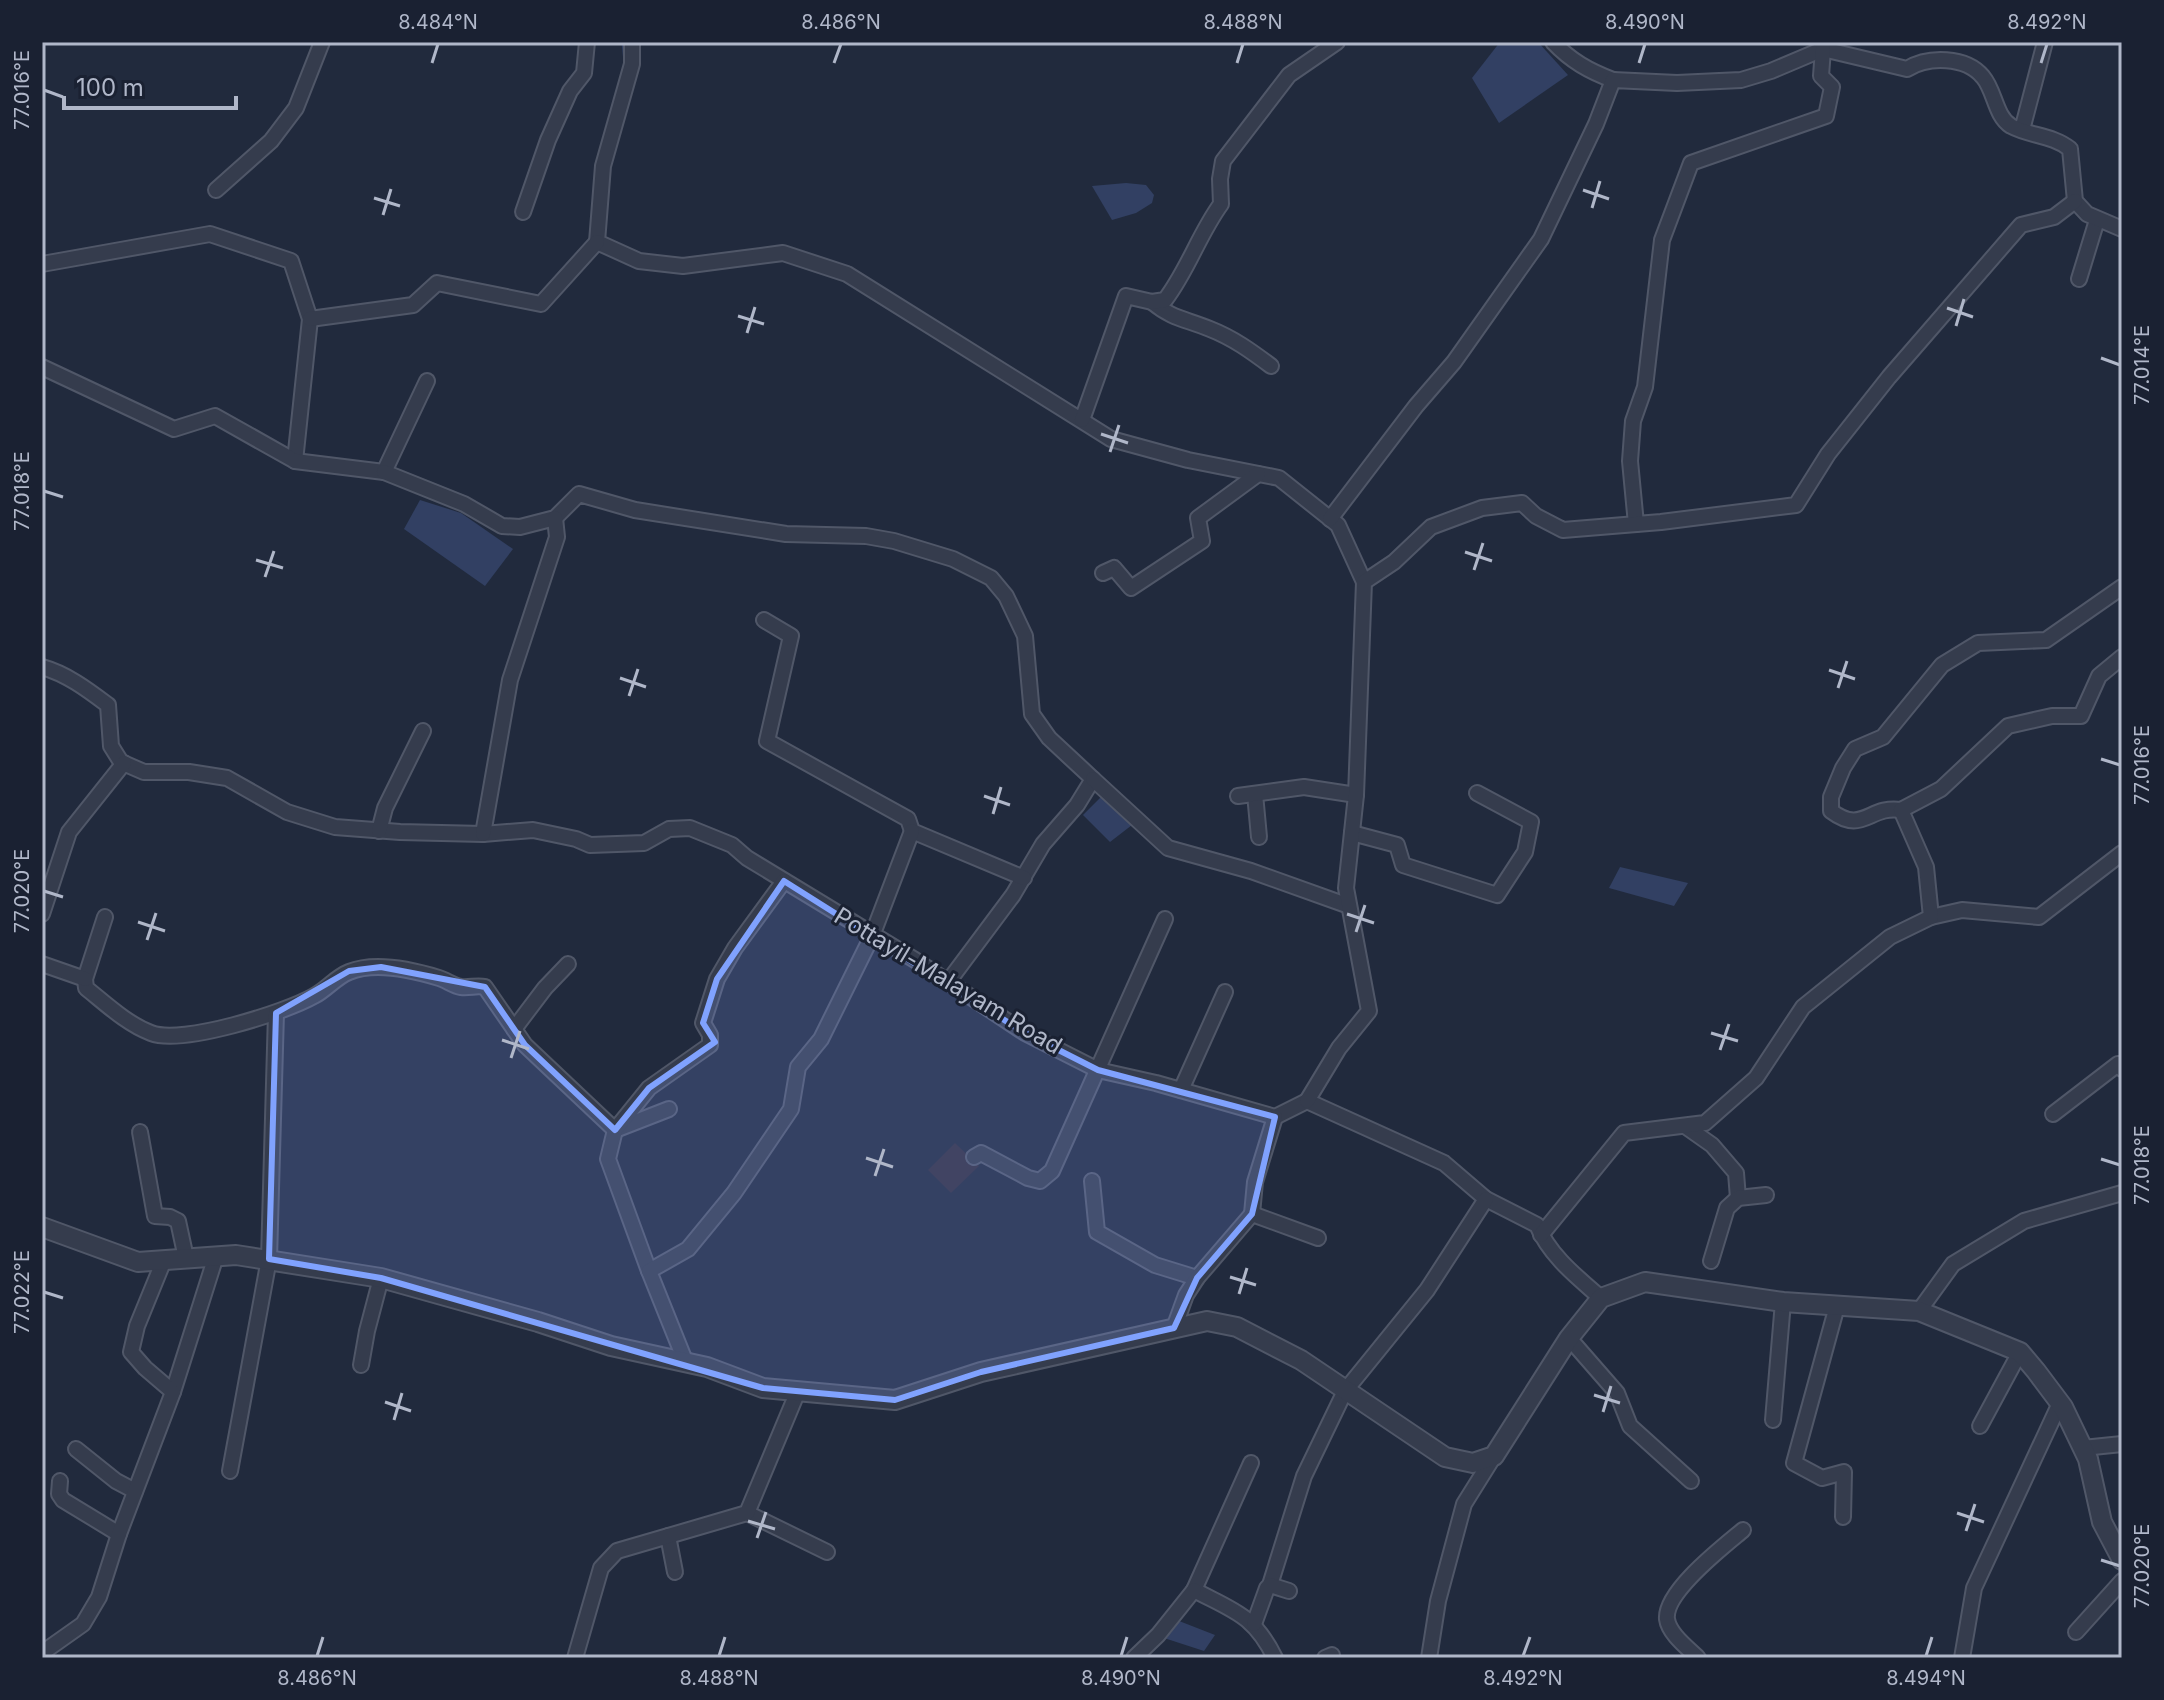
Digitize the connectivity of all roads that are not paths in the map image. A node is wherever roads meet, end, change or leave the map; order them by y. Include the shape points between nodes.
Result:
1 (322, 42) edge
2 (587, 42) edge
3 (632, 42) edge
4 (1337, 42) edge
5 (1553, 42) edge
6 (2045, 42) edge
7 (1821, 47) edge
8 (1613, 80) junction
9 (2022, 130) junction
10 (216, 190) dead end
11 (2075, 201) junction
12 (523, 212) dead end
13 (2097, 220) junction
14 (2122, 229) edge
15 (597, 242) junction
16 (42, 264) edge
17 (2079, 279) dead end
18 (1152, 302) junction
19 (310, 319) junction
20 (1271, 366) dead end
21 (42, 367) edge
22 (427, 381) dead end
23 (1082, 420) junction
24 (295, 461) junction
25 (384, 472) junction
26 (1258, 474) junction
27 (555, 518) junction
28 (1330, 519) junction
29 (1636, 524) junction
30 (1103, 573) dead end
31 (1364, 582) junction
32 (2122, 587) edge
33 (764, 620) dead end
34 (2122, 657) edge
35 (42, 667) edge
36 (423, 731) dead end
37 (124, 763) junction
38 (1093, 779) junction
39 (1477, 793) dead end
40 (1255, 794) junction
41 (1356, 795) junction
42 (1238, 796) dead end
43 (1901, 810) junction
44 (379, 831) junction
45 (912, 831) junction
46 (1352, 833) junction
47 (483, 834) junction
48 (1259, 837) dead end
49 (2122, 853) edge
50 (1024, 878) junction
51 (784, 881) junction
52 (1349, 906) junction
53 (42, 914) edge
54 (105, 917) dead end
55 (1931, 917) junction
56 (1165, 919) dead end
57 (872, 936) junction
58 (42, 964) edge
59 (568, 964) dead end
60 (85, 979) junction
61 (948, 982) junction
62 (1225, 992) dead end
63 (276, 1013) junction
64 (514, 1029) junction
65 (2122, 1069) edge
66 (1098, 1070) junction
67 (1181, 1090) junction
68 (1307, 1101) junction
69 (669, 1109) dead end
70 (2053, 1114) dead end
71 (1275, 1117) junction
72 (1685, 1126) junction
73 (615, 1130) junction
74 (140, 1132) dead end
75 (974, 1157) dead end
76 (1092, 1181) dead end
77 (2122, 1193) edge
78 (1766, 1195) dead end
79 (1738, 1198) junction
80 (1486, 1199) junction
81 (1252, 1214) junction
82 (42, 1227) edge
83 (1541, 1235) junction
84 (1318, 1238) dead end
85 (216, 1256) junction
86 (186, 1258) junction
87 (269, 1259) junction
88 (164, 1260) junction
89 (1711, 1261) dead end
90 (649, 1271) junction
91 (381, 1278) junction
92 (1197, 1278) junction
93 (1601, 1298) junction
94 (1783, 1302) junction
95 (1837, 1306) junction
96 (1919, 1311) junction
97 (1174, 1328) junction
98 (1569, 1338) junction
99 (2020, 1352) junction
100 (686, 1363) junction
101 (361, 1365) dead end
102 (798, 1391) junction
103 (1345, 1391) junction
104 (173, 1392) junction
105 (2060, 1403) junction
106 (1773, 1420) dead end
107 (1980, 1426) dead end
108 (2122, 1444) edge
109 (2083, 1448) junction
110 (76, 1449) dead end
111 (1494, 1456) junction
112 (1251, 1463) dead end
113 (230, 1471) dead end
114 (60, 1481) dead end
115 (1691, 1481) dead end
116 (135, 1491) junction
117 (747, 1513) junction
118 (1843, 1517) dead end
119 (1743, 1530) dead end
120 (119, 1534) junction
121 (668, 1536) junction
122 (827, 1552) dead end
123 (2122, 1560) edge
124 (675, 1572) dead end
125 (2122, 1581) edge
126 (1270, 1585) junction
127 (1194, 1590) junction
128 (1289, 1591) dead end
129 (1254, 1624) junction
130 (2076, 1632) dead end
131 (43, 1658) edge
132 (575, 1658) edge
133 (1134, 1658) edge
134 (1275, 1658) edge
135 (1429, 1658) edge
136 (1698, 1658) edge
137 (1962, 1658) edge

1 - 10 street via 296,108 271,141
2 - 12 street via 584,73 548,140
3 - 15 street via 632,64 603,166
4 - 18 street via 1289,75 1230,151 1223,161 1221,204 1176,286 1165,300
5 - 8 street via 1585,69
6 - 9 street
7 - 8 street via 1741,80
7 - 9 street via 1907,69 1939,58 1960,63 1982,74 2003,118
7 - 29 street via 1821,76 1832,87 1826,116 1691,163 1662,240 1647,374 1633,421 1630,461
8 - 28 street via 1541,239 1454,362
9 - 11 street via 2070,149
11 - 13 street
11 - 29 street via 2054,217 2021,225 1889,377 1828,454 1796,505
13 - 14 street
13 - 17 street
15 - 19 street via 541,304 437,283 413,305
15 - 23 street via 639,261 683,266 783,253 847,274
16 - 19 street via 210,234 291,261
18 - 20 street via 1167,315 1239,343
18 - 23 street via 1126,296
19 - 24 street
21 - 24 street via 174,429 215,416
22 - 25 street
23 - 26 street via 1111,439
24 - 25 street
25 - 27 street via 464,504 502,526
26 - 28 street via 1279,478
26 - 30 street via 1198,518 1202,541 1131,588 1114,568
27 - 38 street via 579,494 635,510 786,534 866,536 953,559 991,578 1006,596 1025,636 1032,714 1049,738
27 - 47 street via 557,537 510,680
28 - 31 street via 1338,525
29 - 31 street via 1563,530 1522,503 1482,508 1431,527
31 - 41 street
32 - 43 street via 2046,640 1978,643 1942,665 1883,737 1855,749 1831,797 1831,811 1845,821 1858,821 1892,808
33 - 45 street via 791,636 767,741 908,819
34 - 43 street via 2099,676 2081,716 2008,726 1941,789
35 - 37 street via 108,705 111,746
36 - 44 street
37 - 44 street, Pottayil-Malayam Road via 144,772 227,778 287,812 335,827
37 - 53 street via 69,832
38 - 50 street
38 - 52 street via 1168,848
39 - 46 street via 1531,822 1525,852 1497,895 1403,865 1397,845
40 - 41 street via 1304,787
40 - 42 street
40 - 48 street
41 - 46 street
43 - 55 street via 1926,867
44 - 47 street, Pottayil-Malayam Road
45 - 50 street
45 - 57 street
46 - 52 street
47 - 51 street, Pottayil-Malayam Road via 533,830 590,845 617,845 644,843 669,829 690,828 732,845
49 - 55 street via 2039,917 1962,910
50 - 61 street
51 - 57 street, Pottayil-Malayam Road
51 - 73 street via 717,979 703,1023 710,1045 649,1088
52 - 68 street via 1369,1011
54 - 60 street
55 - 72 street via 1890,937 1803,1007 1756,1078 1705,1123
56 - 66 street
57 - 61 street, Pottayil-Malayam Road
57 - 90 street via 821,1039 798,1067 791,1109 688,1249
58 - 60 street
59 - 64 street
60 - 63 street via 86,988 152,1034 178,1037
61 - 66 street, Pottayil-Malayam Road via 1025,1033
62 - 67 street
63 - 64 street via 316,996 349,971 381,967 460,987 485,987
63 - 87 street
64 - 73 street via 544,1065
65 - 70 street via 2118,1064
66 - 67 street, Pottayil-Malayam Road
66 - 75 street via 1052,1171 1040,1181 981,1153
67 - 71 street, Pottayil-Malayam Road
68 - 71 street
68 - 80 street via 1444,1163
69 - 73 street
71 - 81 street via 1255,1182
72 - 79 street via 1712,1145 1736,1173
72 - 83 street via 1624,1133
73 - 90 street via 608,1159
74 - 86 street via 155,1216 178,1221
76 - 92 street via 1097,1232 1155,1265
77 - 96 street via 2045,1213 2014,1227 1953,1264
78 - 79 street
79 - 89 street via 1727,1208
80 - 83 street via 1537,1225
80 - 103 street via 1427,1290
81 - 84 street
81 - 92 street
82 - 88 street via 138,1262
83 - 93 street
85 - 86 street
85 - 87 street
85 - 104 street
86 - 88 street
87 - 91 street
87 - 113 street
88 - 104 street via 131,1352
90 - 100 street
91 - 100 street
91 - 101 street
92 - 97 street
93 - 94 street via 1645,1282
93 - 98 street
94 - 95 street
94 - 106 street
95 - 96 street
95 - 118 street via 1794,1463 1822,1478 1844,1472
96 - 99 street
97 - 102 street via 981,1372 895,1400
97 - 103 street via 1207,1321 1237,1327 1301,1360
98 - 111 street
98 - 115 street via 1617,1393 1630,1426
99 - 105 street
99 - 107 street
100 - 102 street via 763,1388
102 - 117 street
103 - 111 street via 1445,1457 1473,1463
103 - 126 street via 1304,1476
104 - 116 street
105 - 109 street
105 - 137 street via 1974,1588
108 - 109 street
109 - 123 street via 2102,1522
110 - 116 street
111 - 135 street via 1464,1504
112 - 127 street
114 - 120 street via 63,1500
116 - 120 street
117 - 121 street
117 - 122 street
119 - 136 street via 1686,1582 1670,1606 1671,1629
120 - 131 street via 99,1597 83,1624 49,1646
121 - 124 street
121 - 132 street via 617,1551 601,1568
125 - 130 street
126 - 128 street
126 - 129 street
127 - 129 street
127 - 133 street
129 - 134 street

